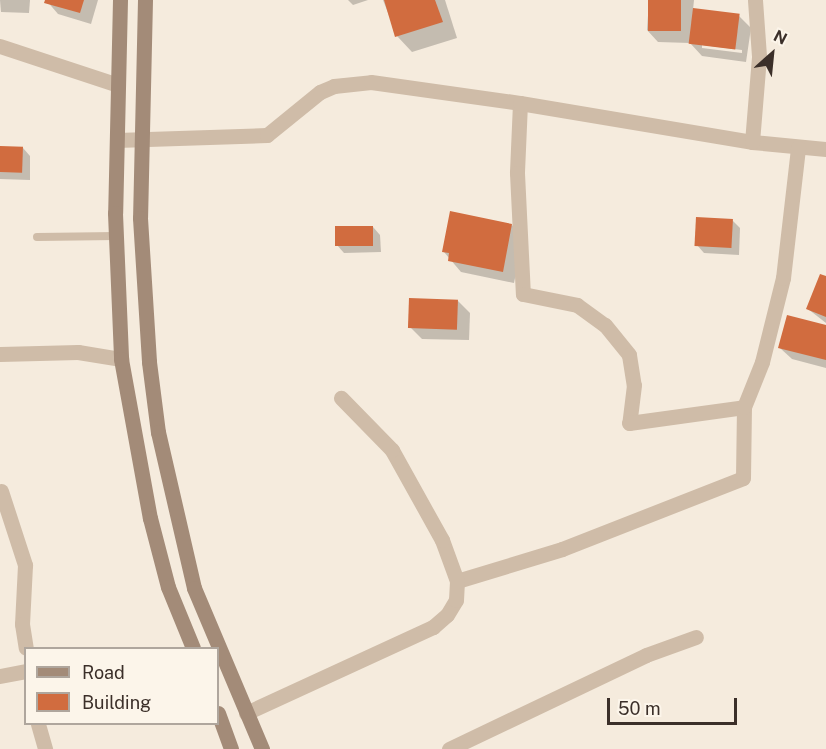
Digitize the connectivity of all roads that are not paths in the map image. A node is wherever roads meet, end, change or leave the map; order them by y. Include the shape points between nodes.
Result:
1 (120, 0) edge
2 (145, 0) edge
3 (754, 0) edge
4 (0, 46) edge
5 (118, 85) junction
6 (520, 103) junction
7 (142, 139) junction
8 (117, 140) junction
9 (752, 142) junction
10 (798, 148) junction
11 (826, 149) edge
12 (116, 236) junction
13 (37, 237) dead end
14 (0, 354) edge
15 (121, 359) junction
16 (341, 398) dead end
17 (744, 407) junction
18 (1, 490) edge
19 (457, 581) junction
20 (696, 637) dead end
21 (26, 647) edge
22 (193, 647) edge
23 (219, 647) edge
24 (219, 648) edge
25 (24, 672) edge
26 (0, 676) edge
27 (246, 713) junction
28 (219, 716) edge
29 (39, 725) edge
30 (45, 749) edge
31 (231, 749) edge
32 (262, 749) edge
33 (449, 749) edge

1 - 5 main road
2 - 7 main road
3 - 9 street via 759,68
4 - 5 street
5 - 8 main road
6 - 7 street via 371,82 320,92 267,135
6 - 9 street
6 - 17 street via 517,173 523,294 577,304 605,326 629,355 634,385 629,423
7 - 8 street
7 - 23 main road via 140,218 148,362 158,432 194,588
8 - 12 main road
9 - 10 street
10 - 11 street
10 - 17 street via 783,278 762,362
12 - 13 lane
12 - 15 main road
14 - 15 street via 78,352
15 - 22 main road via 150,518 168,587
16 - 19 street via 392,450 442,540
17 - 19 street via 743,478 562,549
18 - 21 street via 26,565 22,624
19 - 27 street via 456,600 433,627
20 - 33 street via 646,655
24 - 27 main road
25 - 26 street
27 - 32 main road
28 - 31 main road
29 - 30 street

